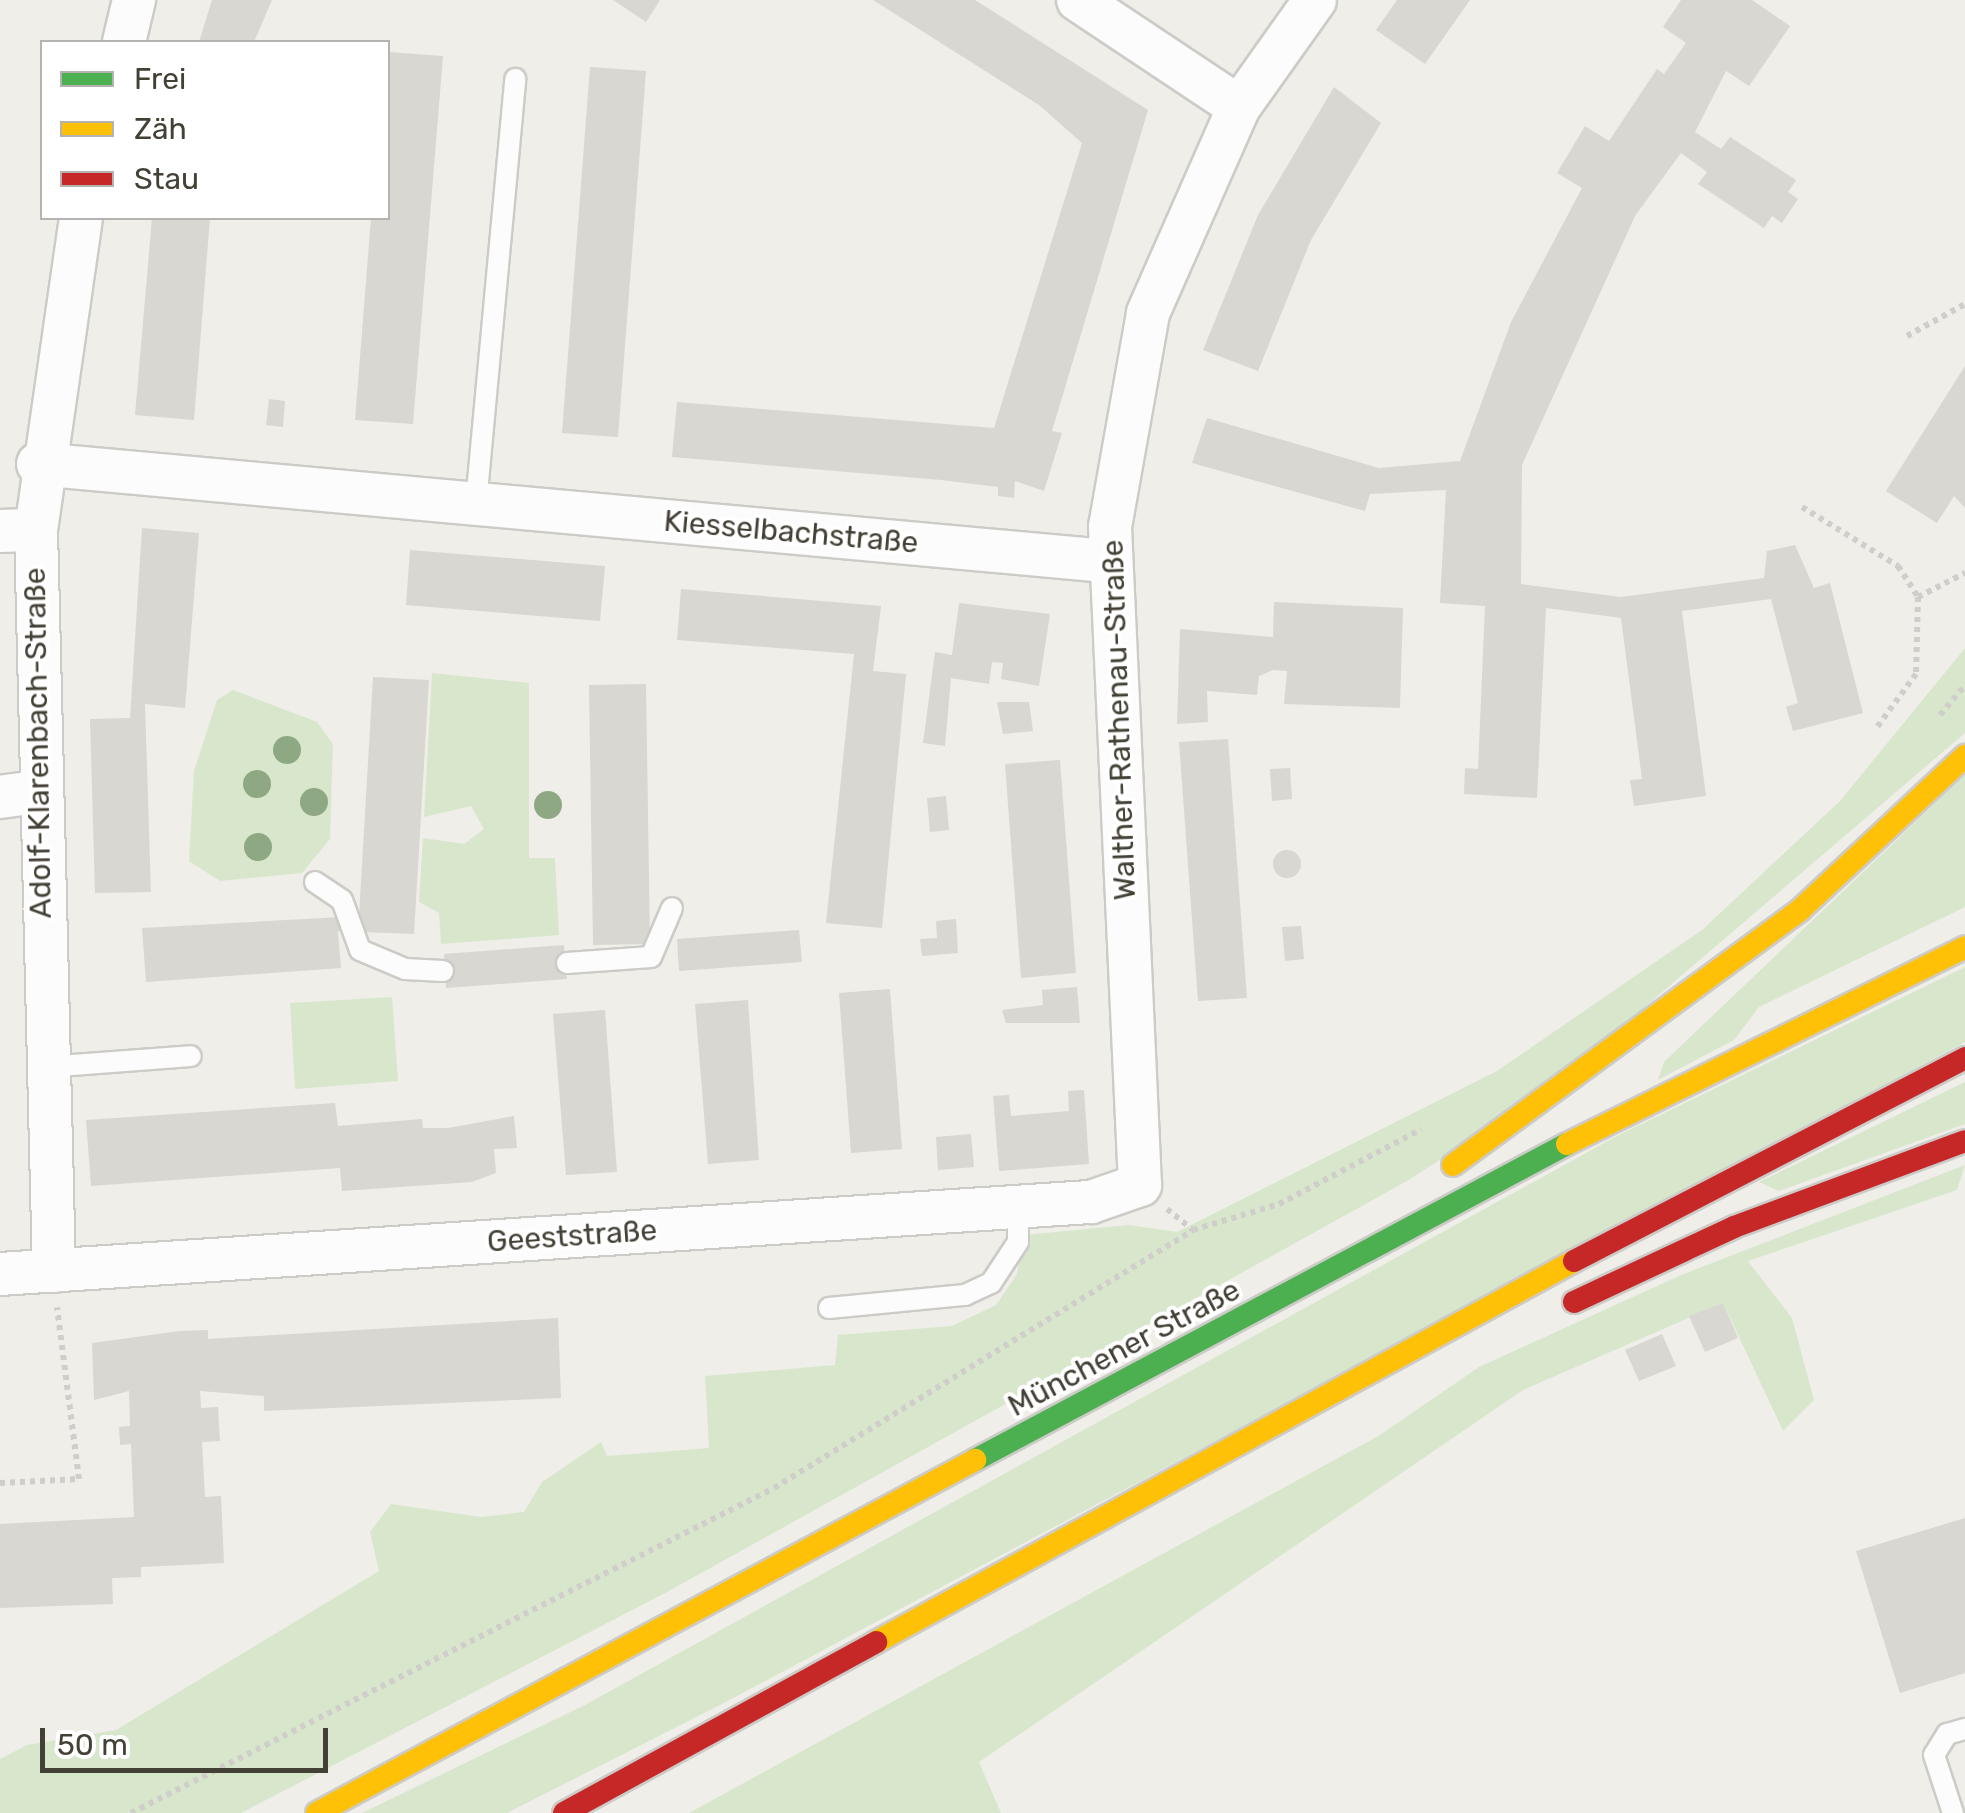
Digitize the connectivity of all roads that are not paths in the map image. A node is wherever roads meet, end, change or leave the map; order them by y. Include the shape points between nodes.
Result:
1 (134, 0) edge
2 (1078, 0) edge
3 (1315, 0) edge
4 (124, 40) edge
5 (515, 80) dead end
6 (1238, 107) junction
7 (81, 220) edge
8 (38, 464) junction
9 (476, 503) junction
10 (18, 530) edge
11 (1106, 560) junction
12 (1965, 756) edge
13 (18, 795) edge
14 (315, 882) dead end
15 (672, 908) dead end
16 (1965, 947) edge
17 (567, 962) dead end
18 (444, 971) dead end
19 (191, 1056) dead end
20 (1965, 1058) edge
21 (46, 1067) junction
22 (1965, 1141) edge
23 (1424, 1182) dead end
24 (1140, 1185) joint
25 (1018, 1206) junction
26 (54, 1271) junction
27 (0, 1274) edge
28 (829, 1308) dead end
29 (1556, 1310) dead end
30 (1422, 1347) junction
31 (1116, 1351) dead end
32 (1466, 1352) dead end
33 (1033, 1430) junction
34 (1965, 1728) edge
35 (317, 1813) edge
36 (564, 1813) edge
37 (1952, 1813) edge

1 - 4 street
2 - 6 street
3 - 6 street, Walther-Rathenau-Straße
5 - 9 lane
6 - 11 street, Walther-Rathenau-Straße via 1148,313
7 - 8 street, Adolf-Klarenbach-Straße
8 - 9 street, Kiesselbachstraße
8 - 10 street, Adolf-Klarenbach-Straße
9 - 11 street, Kiesselbachstraße
10 - 13 street, Adolf-Klarenbach-Straße
11 - 24 street, Walther-Rathenau-Straße via 1146,1148
12 - 23 highway via 1860,860 1682,1004
13 - 21 street, Adolf-Klarenbach-Straße
14 - 18 lane via 338,894 360,950 404,969
15 - 17 lane via 651,957
16 - 33 highway, Münchener Straße via 1519,1168
19 - 21 lane
20 - 30 highway
21 - 26 street, Adolf-Klarenbach-Straße
22 - 29 highway via 1734,1227
24 - 25 street, Geeststraße via 1090,1202
25 - 26 street, Geeststraße
25 - 28 lane via 1018,1242 990,1283 966,1295
26 - 27 street, Geeststraße
30 - 32 highway
30 - 36 highway
31 - 33 highway
33 - 35 highway, Münchener Straße
34 - 37 lane via 1946,1734 1934,1756

